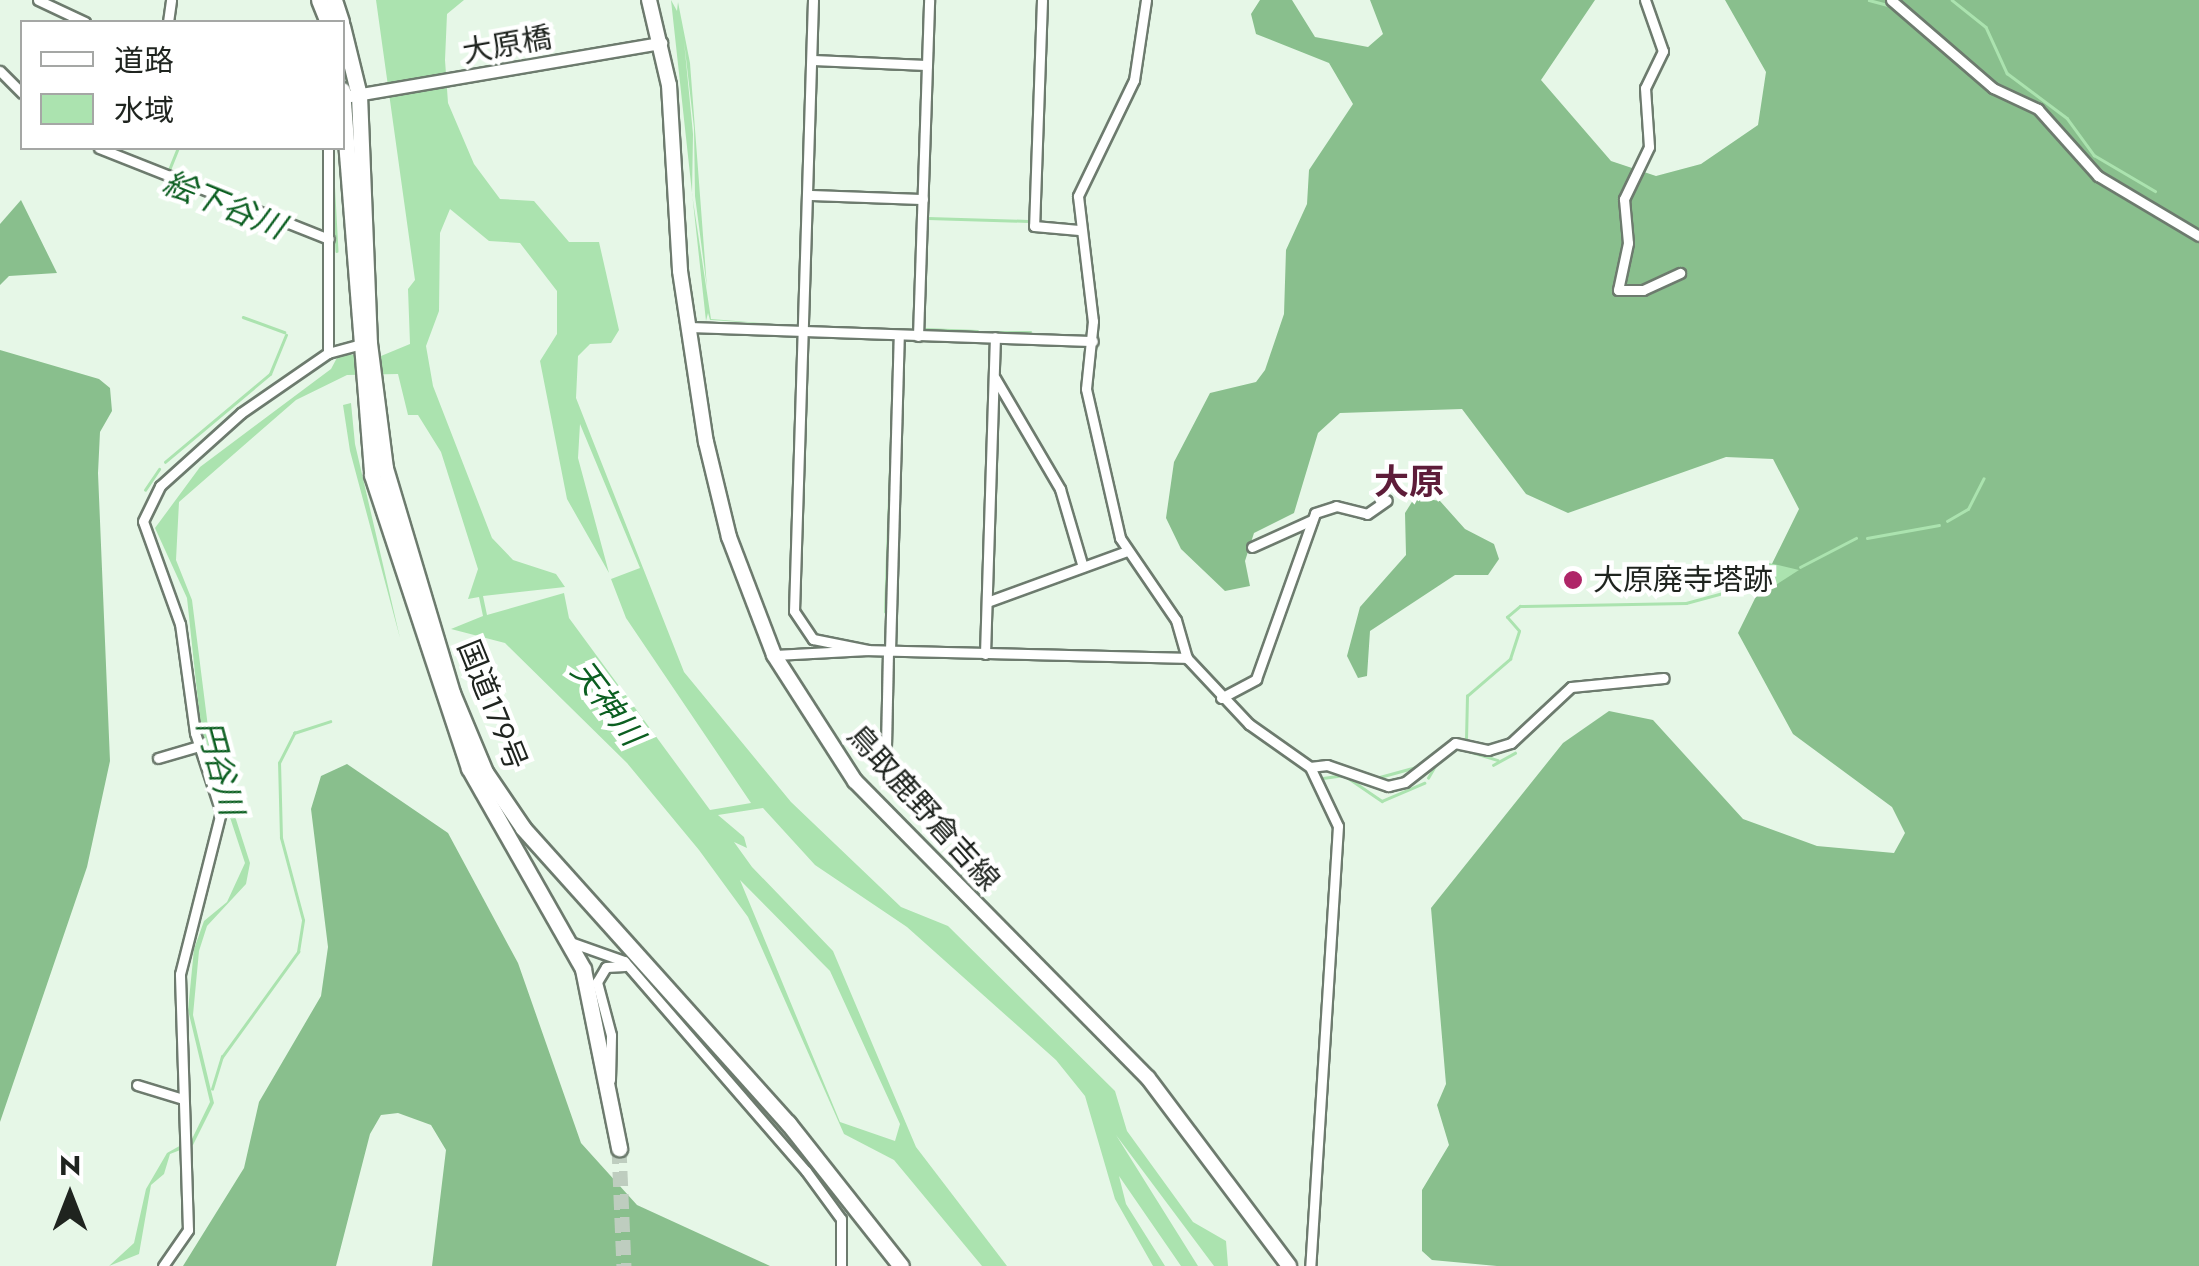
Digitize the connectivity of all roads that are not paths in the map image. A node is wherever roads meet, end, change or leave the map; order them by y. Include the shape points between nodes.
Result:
1 (38, 0) edge
2 (649, 0) edge
3 (814, 0) edge
4 (929, 0) edge
5 (1042, 0) edge
6 (1146, 0) edge
7 (1645, 0) edge
8 (1890, 0) edge
9 (81, 20) edge
10 (661, 44) junction
11 (345, 59) edge
12 (812, 60) junction
13 (927, 64) junction
14 (0, 71) edge
15 (20, 90) edge
16 (348, 94) edge
17 (105, 150) edge
18 (328, 150) edge
19 (809, 195) junction
20 (923, 199) junction
21 (1079, 230) junction
22 (2199, 236) edge
23 (330, 240) junction
24 (1680, 273) dead end
25 (687, 327) junction
26 (804, 332) junction
27 (899, 335) junction
28 (918, 336) junction
29 (996, 337) junction
30 (1093, 341) junction
31 (363, 343) junction
32 (328, 353) junction
33 (995, 378) junction
34 (1388, 500) dead end
35 (1312, 520) junction
36 (1252, 548) dead end
37 (1127, 551) junction
38 (1082, 567) junction
39 (987, 602) junction
40 (868, 650) junction
41 (889, 651) junction
42 (985, 654) junction
43 (774, 655) junction
44 (1186, 658) junction
45 (1664, 678) dead end
46 (1221, 698) junction
47 (199, 746) junction
48 (886, 747) dead end
49 (158, 758) dead end
50 (1310, 767) junction
51 (1420, 773) junction
52 (1428, 784) dead end
53 (572, 943) junction
54 (632, 970) junction
55 (610, 1080) junction
56 (137, 1086) dead end
57 (184, 1099) junction
58 (619, 1148) tunnel mouth
59 (892, 1263) edge
60 (162, 1266) edge
61 (841, 1266) edge
62 (1289, 1266) edge
63 (1310, 1266) edge

1 - 9 street
2 - 10 main road, 鳥取鹿野倉吉線
3 - 12 street
4 - 13 street
5 - 21 street via 1034,226
6 - 21 street via 1137,69 1078,196
7 - 24 street via 1663,50 1646,88 1649,147 1624,199 1628,242 1618,290 1642,290
8 - 22 street via 1993,88 2038,110 2098,176
10 - 16 street, 大原橋
10 - 25 main road, 鳥取鹿野倉吉線
11 - 16 highway, 国道179号
12 - 13 street
12 - 19 street
13 - 20 street
14 - 15 street
16 - 31 highway, 国道179号
17 - 23 street
18 - 23 street
19 - 20 street
19 - 26 street
20 - 28 street
21 - 30 street
23 - 32 street
25 - 26 street
25 - 43 main road, 鳥取鹿野倉吉線 via 729,537
26 - 27 street
26 - 40 street via 795,617 813,639
27 - 28 street
27 - 41 street
28 - 29 street
29 - 30 street
29 - 33 street
30 - 37 street via 1086,389
31 - 32 street
31 - 53 highway, 国道179号 via 372,476 438,683 469,768
31 - 59 highway, 国道179号 via 406,550 485,772 523,828 788,1123
32 - 47 street via 242,413 148,502 144,537 180,624
33 - 38 street via 1060,489
33 - 39 street
34 - 35 street via 1366,514 1324,507
35 - 36 street
35 - 46 street via 1256,678
37 - 38 street
37 - 44 street via 1176,620
38 - 39 street
39 - 42 street
40 - 41 street
40 - 43 street
41 - 42 street
41 - 48 street
42 - 44 street
43 - 62 main road, 鳥取鹿野倉吉線 via 855,781 1148,1078
44 - 46 street
45 - 51 street via 1571,687 1511,743 1488,750 1455,742
46 - 50 street
47 - 49 street
47 - 57 street via 221,812 180,974
50 - 51 street via 1327,765 1388,786
50 - 63 street via 1340,841
51 - 52 street
53 - 54 street via 588,955 616,956
53 - 55 highway, 国道179号
54 - 55 street via 614,963 597,982 611,1035
54 - 61 street via 841,1218
55 - 58 highway, 国道179号
56 - 57 street
57 - 60 street via 188,1230

